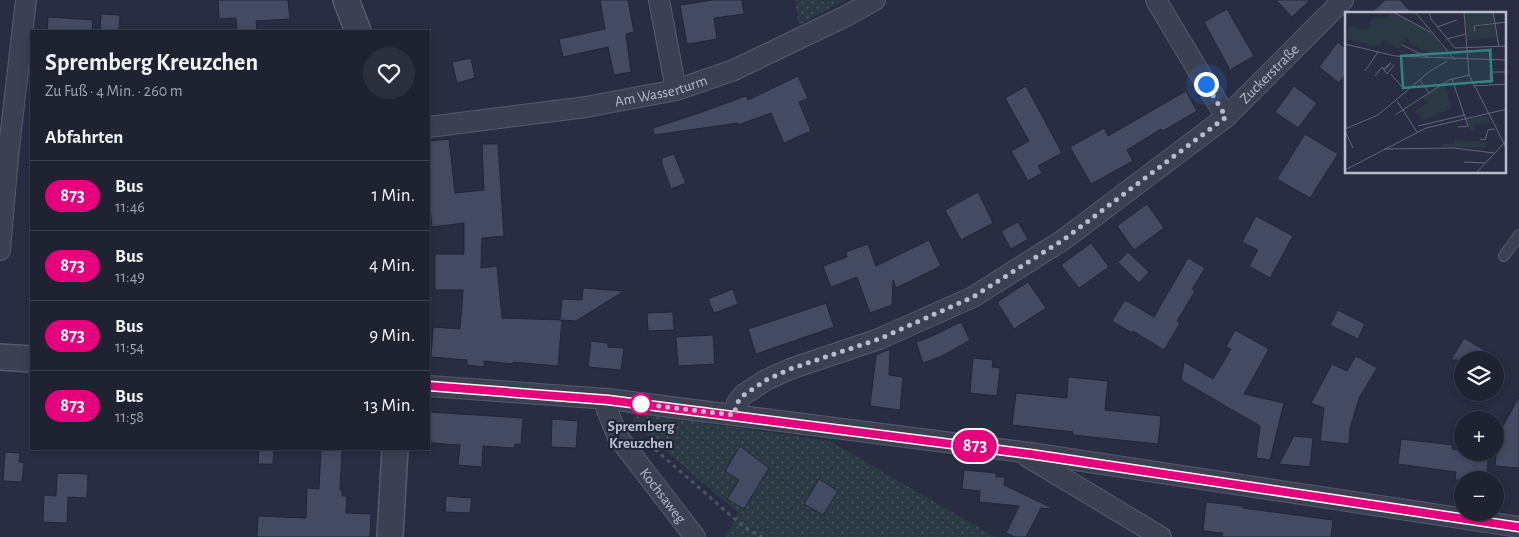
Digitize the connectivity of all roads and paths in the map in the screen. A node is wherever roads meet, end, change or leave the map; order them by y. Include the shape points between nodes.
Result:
1 (26, 0) edge
2 (346, 0) edge
3 (659, 0) edge
4 (875, 0) edge
5 (1156, 0) edge
6 (1343, 0) edge
7 (358, 30) edge
8 (676, 90) junction
9 (1226, 117) junction
10 (430, 127) edge
11 (4, 157) edge
12 (1519, 235) edge
13 (0, 250) edge
14 (1504, 256) dead end
15 (0, 357) edge
16 (30, 359) edge
17 (430, 386) edge
18 (608, 400) junction
19 (734, 415) junction
20 (646, 442) dead end
21 (395, 450) edge
22 (1019, 452) junction
23 (1519, 527) edge
24 (390, 537) edge
25 (695, 537) edge
26 (762, 537) edge
27 (1161, 537) edge

1 - 11 street
2 - 7 street
3 - 8 street
4 - 8 street, Am Wasserturm via 734,70
5 - 9 street
6 - 9 street, Zuckerstraße
8 - 10 street, Am Wasserturm via 586,107
9 - 19 street, Zuckerstraße via 1063,240 973,297 879,339 766,380 744,395 737,403
11 - 13 street
12 - 14 lane
15 - 16 street
17 - 18 street
18 - 19 street
18 - 25 street, Kochsaweg via 607,410 618,437
19 - 22 street
20 - 26 path via 744,527
21 - 24 street
22 - 23 street
22 - 27 street

